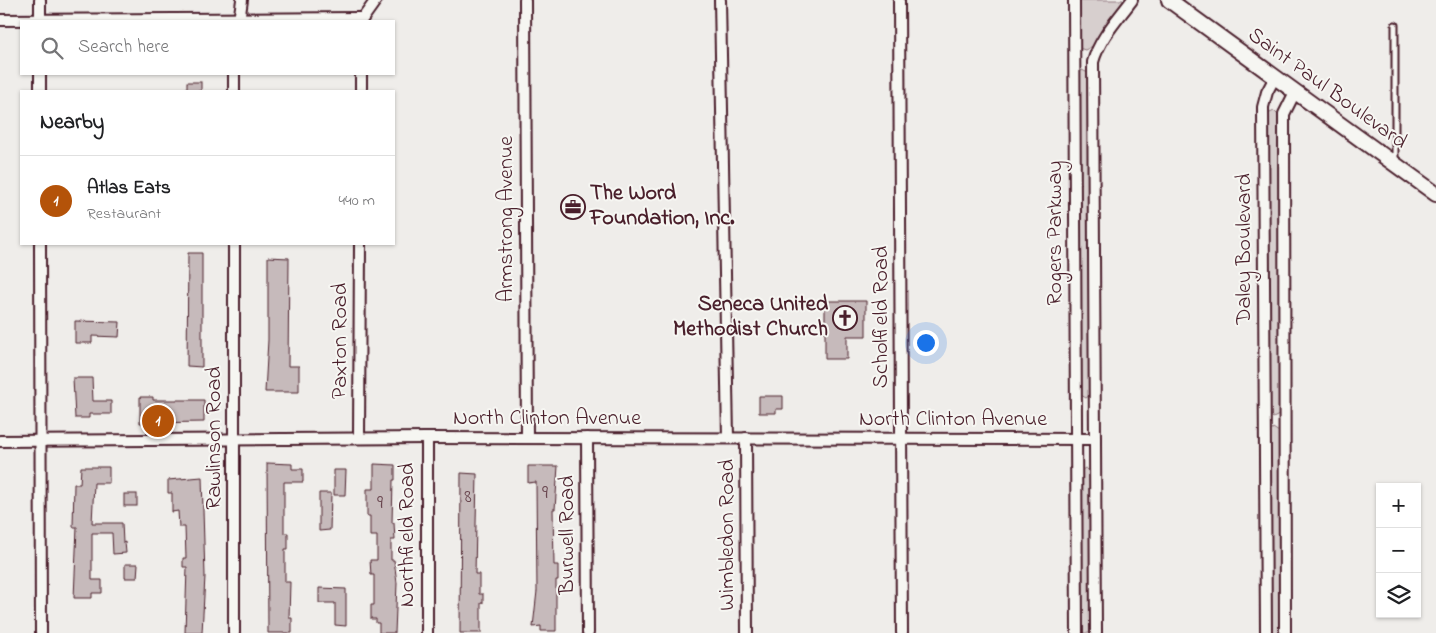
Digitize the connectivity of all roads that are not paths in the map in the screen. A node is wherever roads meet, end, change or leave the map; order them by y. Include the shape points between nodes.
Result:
1 (40, 0) edge
2 (242, 0) edge
3 (376, 0) edge
4 (525, 0) edge
5 (720, 0) edge
6 (899, 0) edge
7 (1074, 0) edge
8 (1132, 0) edge
9 (1169, 0) edge
10 (0, 20) edge
11 (20, 20) edge
12 (40, 20) edge
13 (239, 20) edge
14 (361, 20) edge
15 (1395, 25) dead end
16 (1074, 62) junction
17 (1093, 62) junction
18 (40, 75) edge
19 (234, 75) edge
20 (361, 75) edge
21 (1275, 77) junction
22 (40, 90) edge
23 (234, 90) edge
24 (361, 90) edge
25 (1295, 92) junction
26 (1395, 164) junction
27 (1436, 194) edge
28 (40, 245) edge
29 (234, 245) edge
30 (360, 245) edge
31 (1076, 404) junction
32 (1095, 404) junction
33 (1284, 423) junction
34 (1265, 424) junction
35 (359, 438) junction
36 (427, 438) junction
37 (527, 438) junction
38 (586, 438) junction
39 (728, 438) junction
40 (746, 438) junction
41 (901, 438) junction
42 (234, 439) junction
43 (1076, 439) junction
44 (1095, 439) junction
45 (40, 440) junction
46 (0, 441) edge
47 (41, 633) edge
48 (234, 633) edge
49 (427, 633) edge
50 (588, 633) edge
51 (747, 633) edge
52 (902, 633) edge
53 (1077, 633) edge
54 (1096, 633) edge
55 (1266, 633) edge
56 (1285, 633) edge

1 - 12 street
2 - 13 street
3 - 14 street
4 - 37 street, Armstrong Avenue
5 - 39 street, Wimbledon Road
6 - 41 street, Scholfield Road
7 - 16 street, Rogers Parkway
8 - 17 street, Rogers Parkway via 1103,40
9 - 21 main road, Saint Paul Boulevard
10 - 11 street
13 - 14 street
15 - 26 lane
16 - 17 street
16 - 31 street, Rogers Parkway
17 - 32 street, Rogers Parkway
18 - 22 street
19 - 23 street
20 - 24 street
21 - 25 main road, Saint Paul Boulevard
21 - 34 street, Daley Boulevard via 1263,107
25 - 26 main road, Saint Paul Boulevard
25 - 33 street, Daley Boulevard via 1284,114
26 - 27 main road, Saint Paul Boulevard
28 - 45 street
29 - 42 street, Rawlinson Road
30 - 35 street, Paxton Road
31 - 32 street
31 - 43 street, Rogers Parkway
32 - 44 street, Rogers Parkway
33 - 34 street
33 - 56 street, Daley Boulevard
34 - 55 street, Daley Boulevard
35 - 36 street, North Clinton Avenue
35 - 42 street, North Clinton Avenue
36 - 37 street, North Clinton Avenue
36 - 49 street, Northfield Road
37 - 38 street, North Clinton Avenue
38 - 39 street, North Clinton Avenue
38 - 50 street, Burwell Road
39 - 40 street, North Clinton Avenue
40 - 41 street, North Clinton Avenue
40 - 51 street, Wimbledon Road
41 - 43 street, North Clinton Avenue
41 - 52 street, Scholfield Road
42 - 45 street, North Clinton Avenue
42 - 48 street, Rawlinson Road
43 - 44 street, North Clinton Avenue
43 - 53 street, Rogers Parkway
44 - 54 street, Rogers Parkway
45 - 46 street, North Clinton Avenue
45 - 47 street

